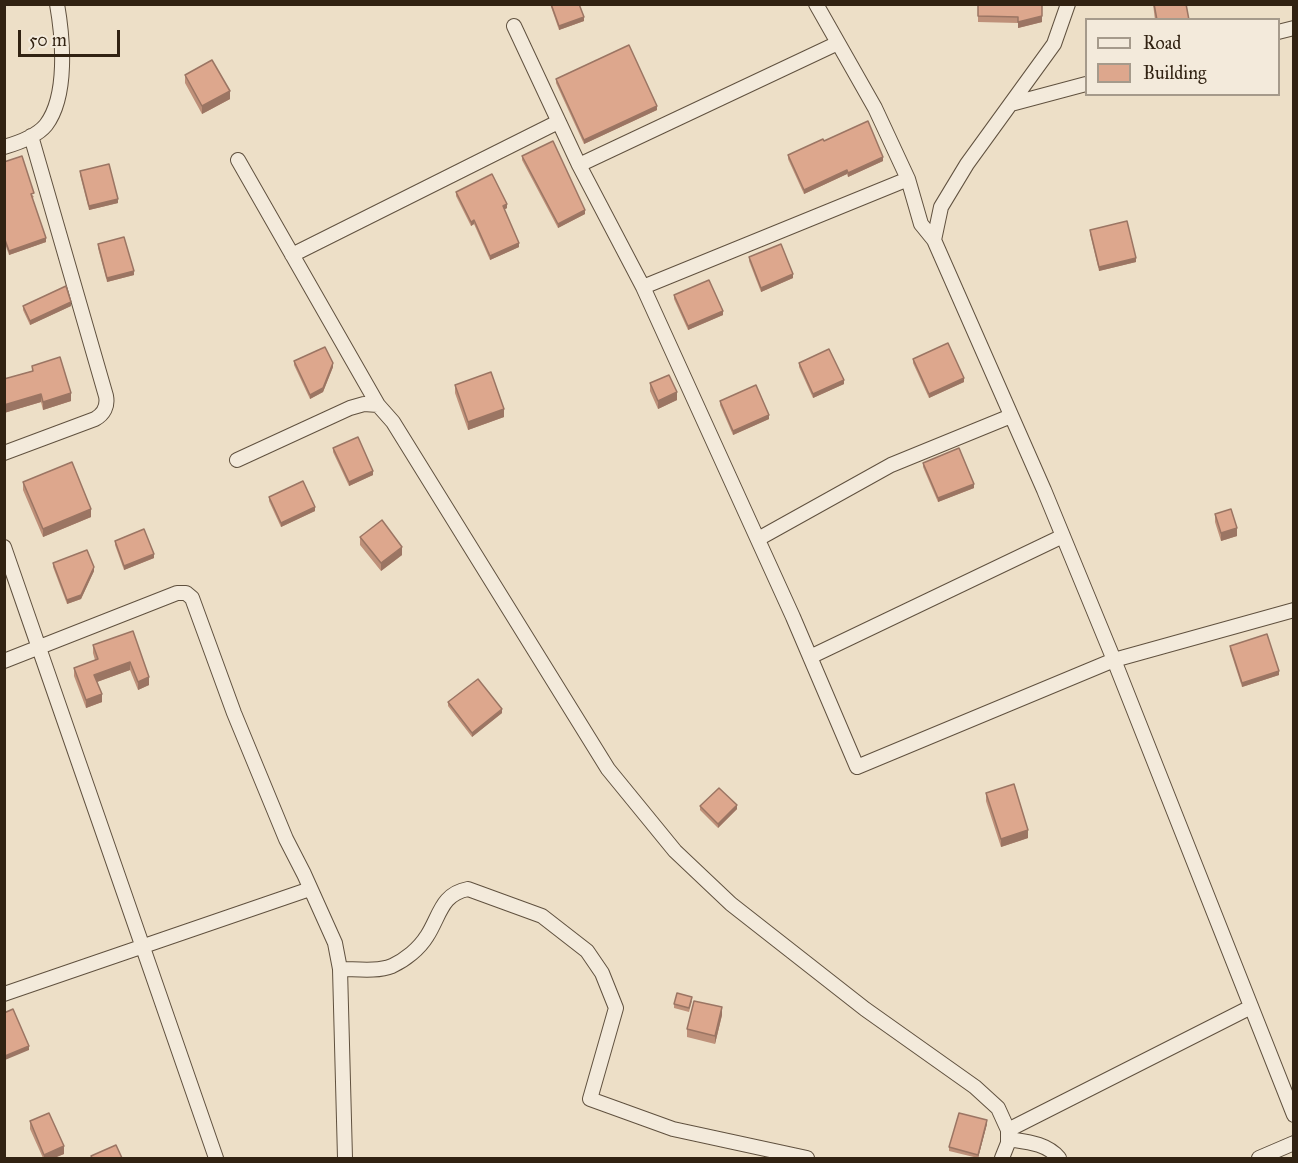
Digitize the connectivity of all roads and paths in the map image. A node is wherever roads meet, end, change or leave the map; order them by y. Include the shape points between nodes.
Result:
1 (57, 4) edge
2 (816, 4) edge
3 (1068, 4) edge
4 (514, 26) dead end
5 (838, 43) junction
6 (1085, 84) edge
7 (1011, 105) junction
8 (558, 122) junction
9 (31, 136) junction
10 (4, 147) edge
11 (238, 160) dead end
12 (579, 165) junction
13 (908, 179) junction
14 (934, 240) junction
15 (292, 255) junction
16 (643, 287) junction
17 (378, 405) junction
18 (1011, 416) junction
19 (4, 453) edge
20 (237, 460) dead end
21 (1063, 536) junction
22 (758, 539) junction
23 (4, 548) edge
24 (1293, 610) edge
25 (39, 648) junction
26 (810, 657) junction
27 (1114, 660) junction
28 (4, 661) edge
29 (310, 889) junction
30 (142, 947) junction
31 (340, 969) junction
32 (4, 994) edge
33 (1251, 1007) junction
34 (1293, 1115) edge
35 (1008, 1135) junction
36 (1293, 1143) edge
37 (216, 1158) edge
38 (345, 1158) edge
39 (807, 1158) edge
40 (1002, 1158) edge
41 (1059, 1158) edge
42 (1259, 1158) edge

1 - 9 street via 62,75 56,104 46,125
2 - 5 street
3 - 7 street via 1054,44
4 - 8 street
5 - 12 street
5 - 13 street via 875,108
6 - 7 street
7 - 14 street via 941,207
8 - 12 street
8 - 15 street
9 - 10 street
9 - 19 street via 107,400 105,409 95,419
11 - 15 street
12 - 16 street
13 - 14 street via 921,224
13 - 16 street
14 - 18 street
15 - 17 street
16 - 22 street
17 - 20 street via 350,408
17 - 35 street via 393,422 608,769 675,851 731,904 865,1009 975,1087 998,1108
18 - 21 street
18 - 22 street via 891,465
21 - 26 street
21 - 27 street
22 - 26 street
23 - 25 street
24 - 27 street
25 - 28 street
25 - 29 street via 181,592 189,595 234,714
25 - 30 street
26 - 27 street via 857,767
27 - 33 street
29 - 30 street
29 - 31 street via 334,943
30 - 32 street
30 - 37 street
31 - 38 street
31 - 39 street via 390,967 411,955 426,938 442,905 459,891 468,889 542,916 587,951 602,973 616,1008 590,1100 673,1129
33 - 34 street
33 - 35 street
35 - 40 street
35 - 41 street via 1036,1143
36 - 42 street

